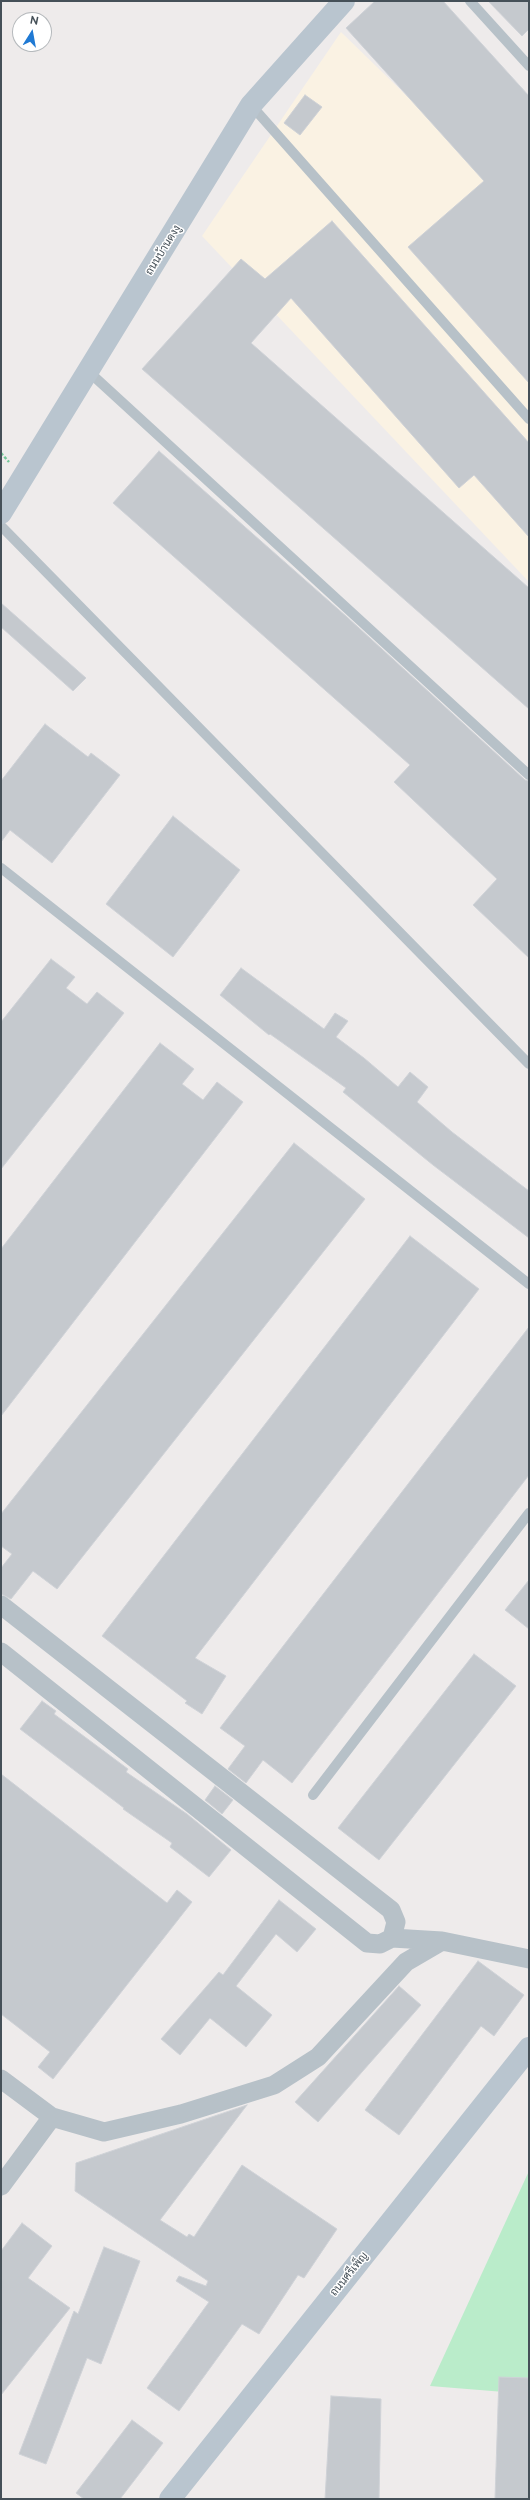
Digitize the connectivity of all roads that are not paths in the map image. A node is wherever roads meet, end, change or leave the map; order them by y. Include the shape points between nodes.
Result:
1 (344, 1) edge
2 (470, 1) edge
3 (529, 66) edge
4 (252, 105) junction
5 (88, 371) junction
6 (529, 419) edge
7 (1, 513) edge
8 (1, 526) edge
9 (529, 775) edge
10 (1, 868) edge
11 (529, 1064) edge
12 (529, 1284) edge
13 (529, 1513) edge
14 (1, 1605) edge
15 (1, 1652) edge
16 (313, 1795) dead end
17 (392, 1938) junction
18 (442, 1941) junction
19 (529, 1959) edge
20 (529, 2048) edge
21 (1, 2079) edge
22 (52, 2117) junction
23 (1, 2186) edge
24 (170, 2499) edge

1 - 4 street, ถนนบ้านดงงู
2 - 3 lane
4 - 5 street, ถนนบ้านดงงู
4 - 6 lane
5 - 7 street, ถนนบ้านดงงู
5 - 9 lane
8 - 11 lane
10 - 12 lane
13 - 16 lane
14 - 17 street via 391,1910 396,1922
15 - 17 street via 367,1943 380,1944
17 - 18 street
18 - 19 street
18 - 22 street via 406,1962 318,2057 274,2085 182,2114 104,2132
20 - 24 street, ถนนศรีเพ็ญ
21 - 22 street
22 - 23 street

